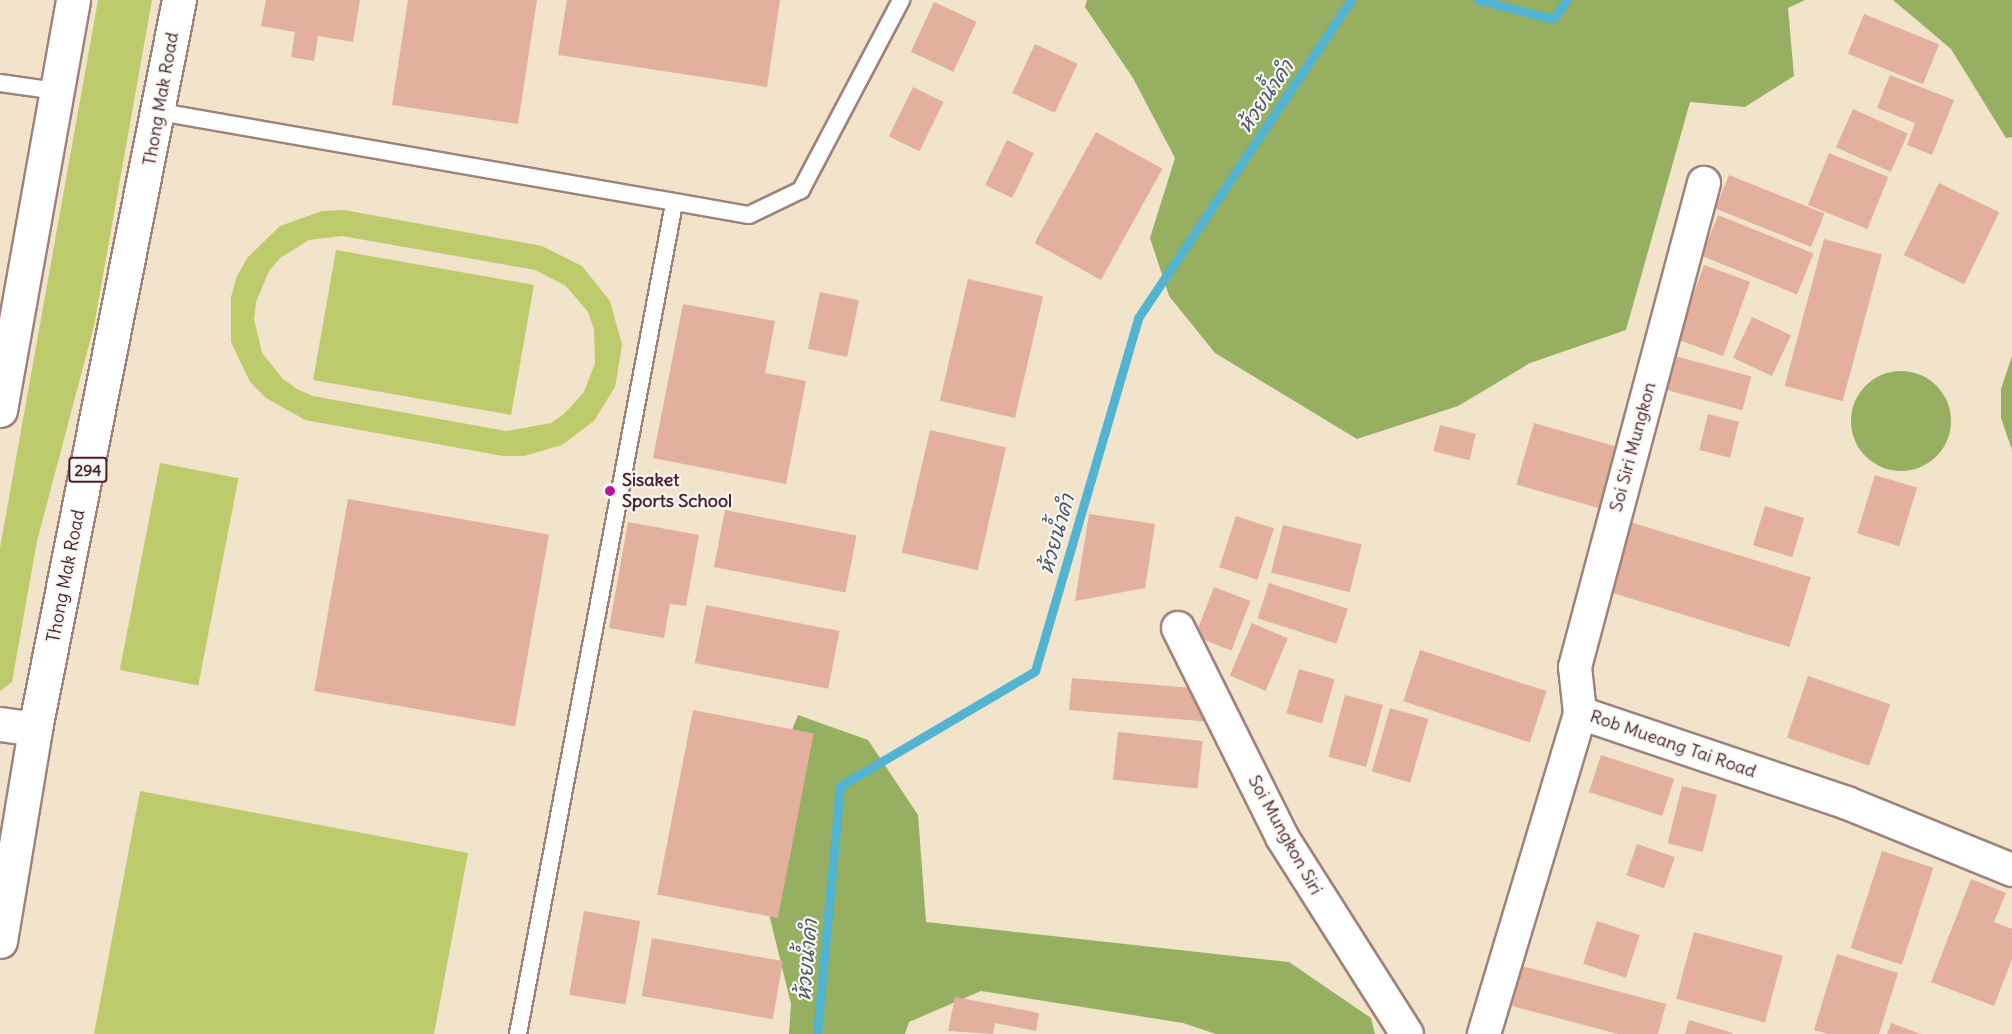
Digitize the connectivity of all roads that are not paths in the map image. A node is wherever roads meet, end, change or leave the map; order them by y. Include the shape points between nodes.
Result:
1 (73, 0) edge
2 (179, 0) edge
3 (901, 0) edge
4 (0, 83) edge
5 (57, 91) junction
6 (160, 112) junction
7 (1704, 183) dead end
8 (674, 204) junction
9 (0, 410) edge
10 (1178, 628) dead end
11 (1580, 713) junction
12 (0, 724) edge
13 (36, 729) junction
14 (2012, 870) edge
15 (0, 941) edge
16 (518, 1034) edge
17 (1407, 1034) edge
18 (1484, 1034) edge

1 - 5 main road
2 - 6 main road, Thong Mak Road / 294
3 - 8 lane via 801,190 749,215
4 - 5 lane
5 - 9 main road
6 - 8 lane
6 - 13 main road, Thong Mak Road / 294
7 - 11 street, Soi Siri Mungkon via 1575,667
8 - 16 lane
10 - 17 street, Soi Mungkon Siri via 1282,837
11 - 14 street, Rob Mueang Tai Road via 1846,803
11 - 18 street, Rob Mueang Tai Road
12 - 13 main road
13 - 15 main road, Thong Mak Road / 294

